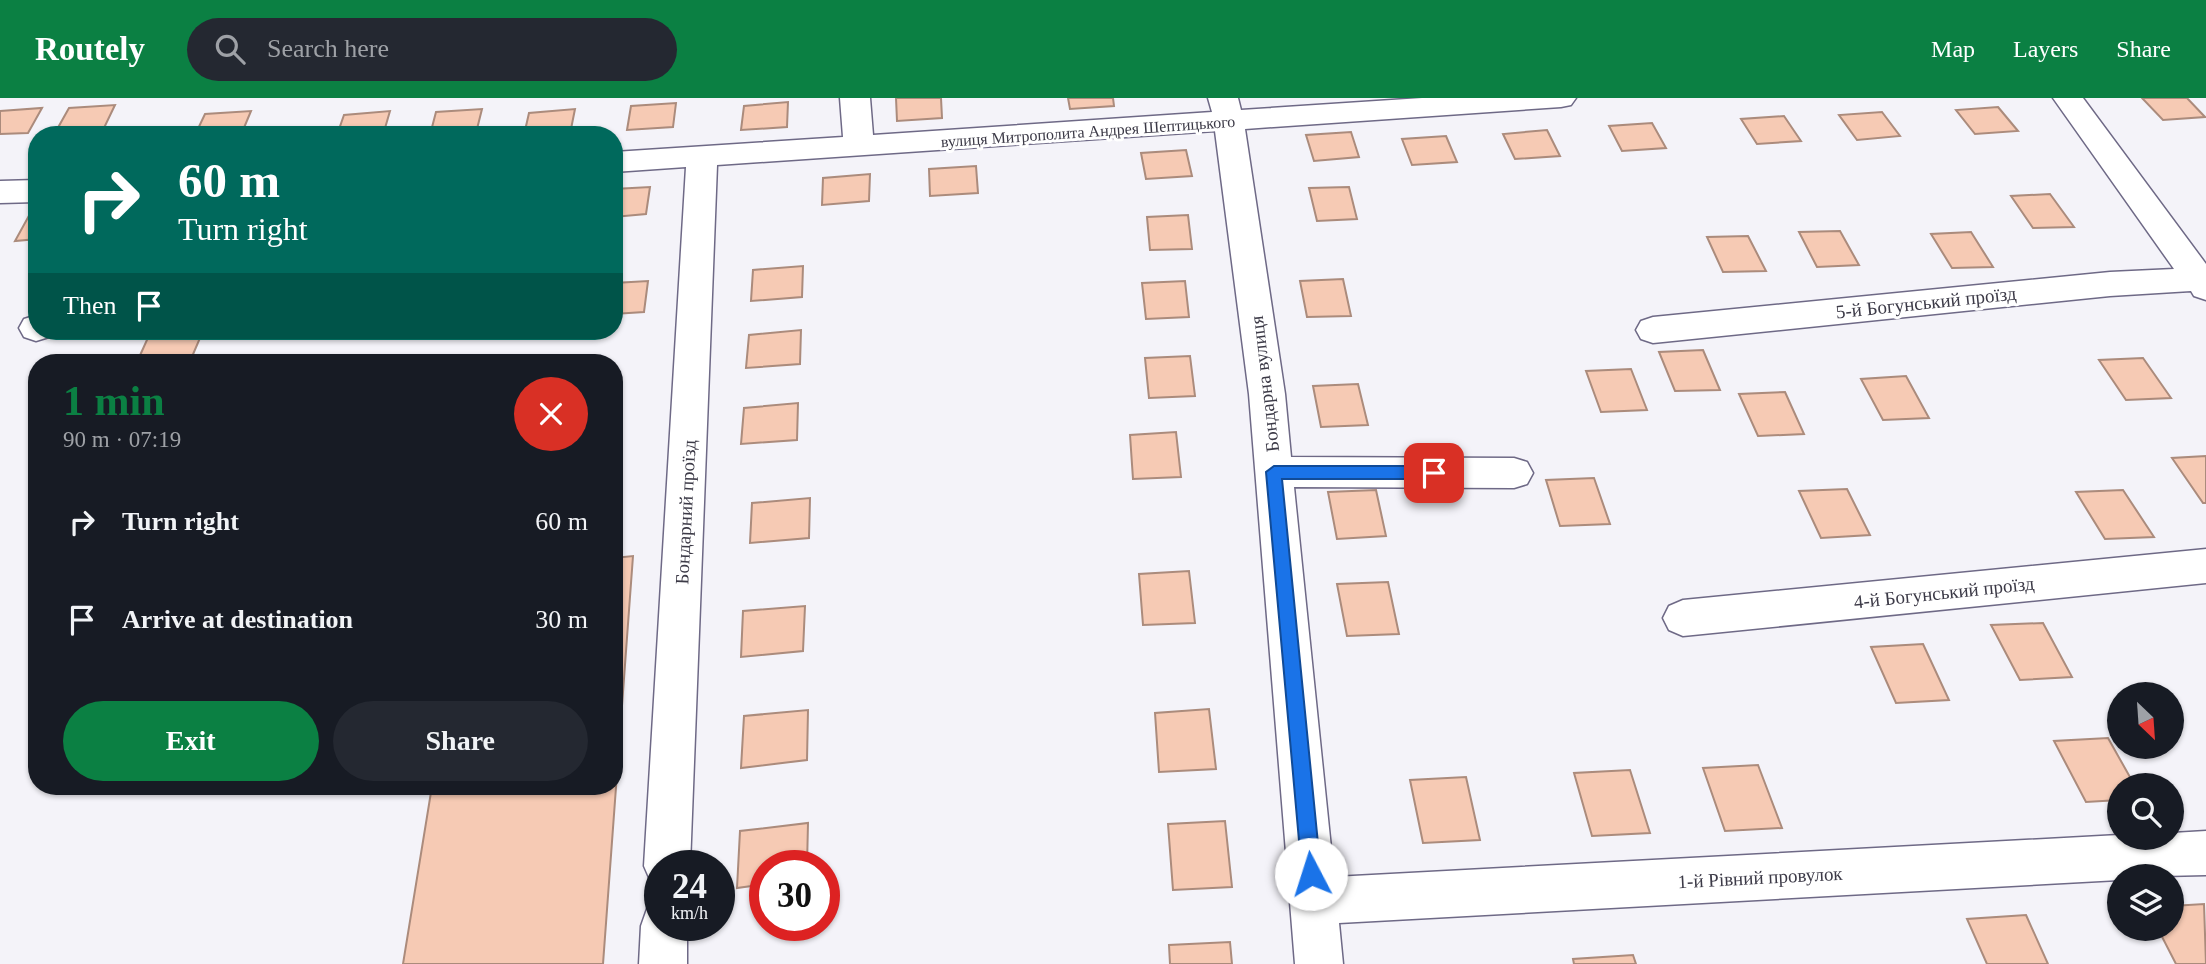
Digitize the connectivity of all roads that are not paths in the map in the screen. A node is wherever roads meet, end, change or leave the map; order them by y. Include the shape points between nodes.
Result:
1 (855, 98) edge
2 (1561, 98) edge
3 (2068, 98) edge
4 (1226, 110) edge
5 (859, 147) junction
6 (702, 157) junction
7 (623, 161) edge
8 (28, 191) edge
9 (0, 192) edge
10 (2203, 283) edge
11 (1653, 330) dead end
12 (1274, 472) junction
13 (1514, 473) dead end
14 (2206, 566) edge
15 (1683, 618) dead end
16 (668, 850) edge
17 (2206, 853) edge
18 (1314, 901) junction
19 (664, 941) edge
20 (663, 964) edge
21 (1319, 964) edge

1 - 5 street
2 - 4 street, вулиця Митрополита Андрея Шептицького
3 - 10 street
4 - 5 street, вулиця Митрополита Андрея Шептицького
4 - 12 street, Бондарна вулиця
5 - 6 street, вулиця Митрополита Андрея Шептицького
6 - 7 street, вулиця Митрополита Андрея Шептицького
6 - 16 street, Бондарний проїзд
8 - 9 street
10 - 11 street, 5-й Богунський проїзд via 2110,284
12 - 13 street
12 - 18 street, Бондарна вулиця
14 - 15 street, 4-й Богунський проїзд
17 - 18 street, 1-й Рівний провулок
18 - 21 street, Бондарна вулиця
19 - 20 street

